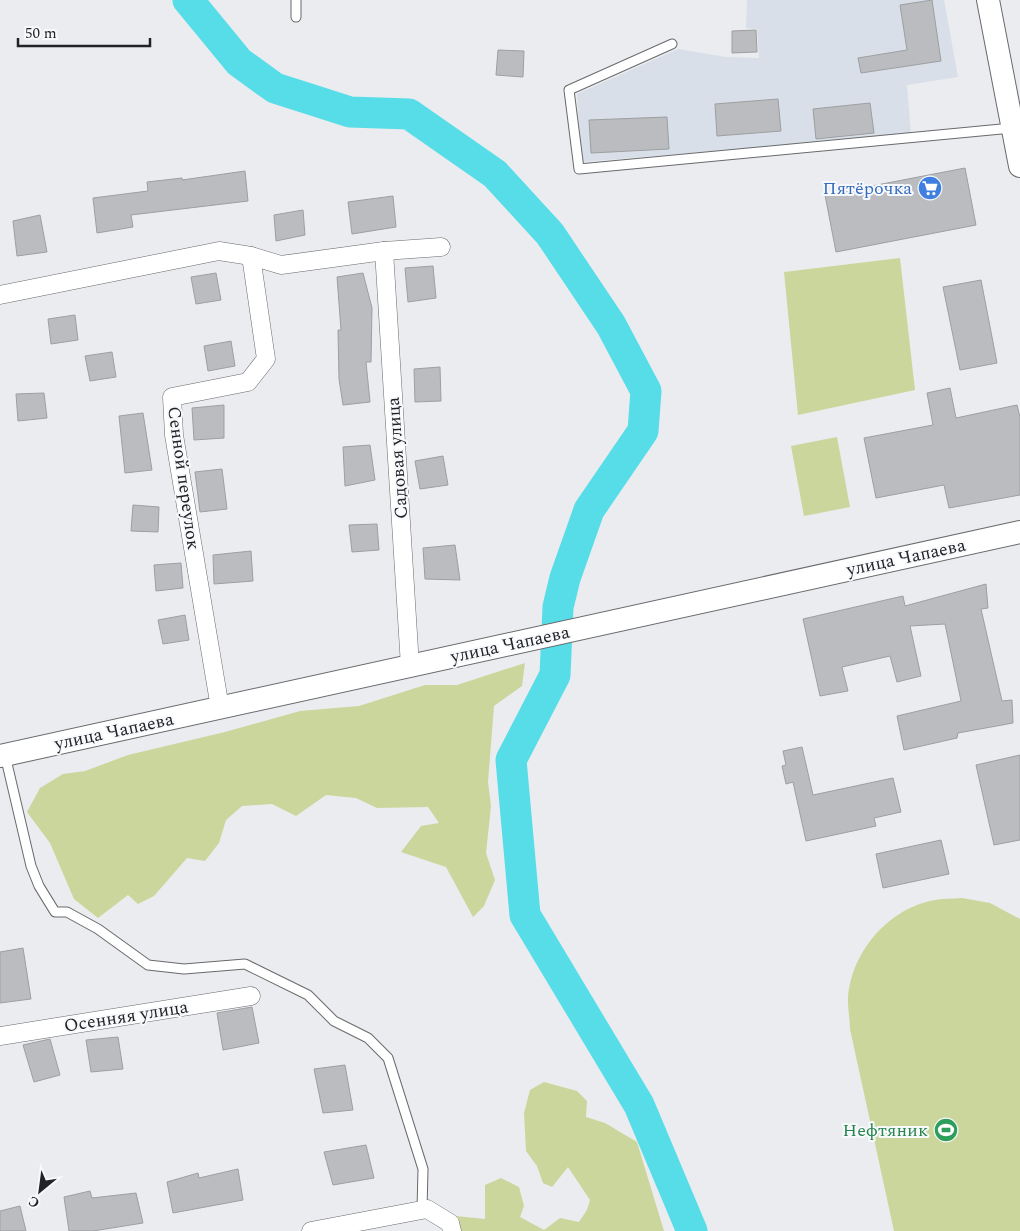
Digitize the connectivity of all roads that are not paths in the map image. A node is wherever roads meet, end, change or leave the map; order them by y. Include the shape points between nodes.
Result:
1 (296, 0) edge
2 (988, 0) edge
3 (296, 17) dead end
4 (672, 44) dead end
5 (1016, 134) edge
6 (1020, 166) edge
7 (441, 247) dead end
8 (384, 251) junction
9 (251, 256) junction
10 (0, 295) edge
11 (1020, 532) edge
12 (410, 666) junction
13 (220, 708) junction
14 (2, 755) edge
15 (251, 996) dead end
16 (0, 1036) edge
17 (424, 1210) junction
18 (311, 1231) edge
19 (452, 1231) edge

1 - 3 lane
2 - 5 street
4 - 5 lane via 569,90 579,169
5 - 6 street
7 - 8 street
8 - 9 street via 281,265
8 - 12 street, Садовая улица
9 - 10 street via 219,251
9 - 13 street, Сенной переулок via 266,359 248,382 172,397 174,436
11 - 12 street, улица Чапаева
12 - 13 street, улица Чапаева
13 - 14 street, улица Чапаева
14 - 17 lane via 30,866 55,912 67,912 98,929 148,965 184,969 245,964 308,995 334,1021 368,1038 388,1058 423,1169
15 - 16 street, Осенняя улица
17 - 18 street
17 - 19 street via 450,1223

